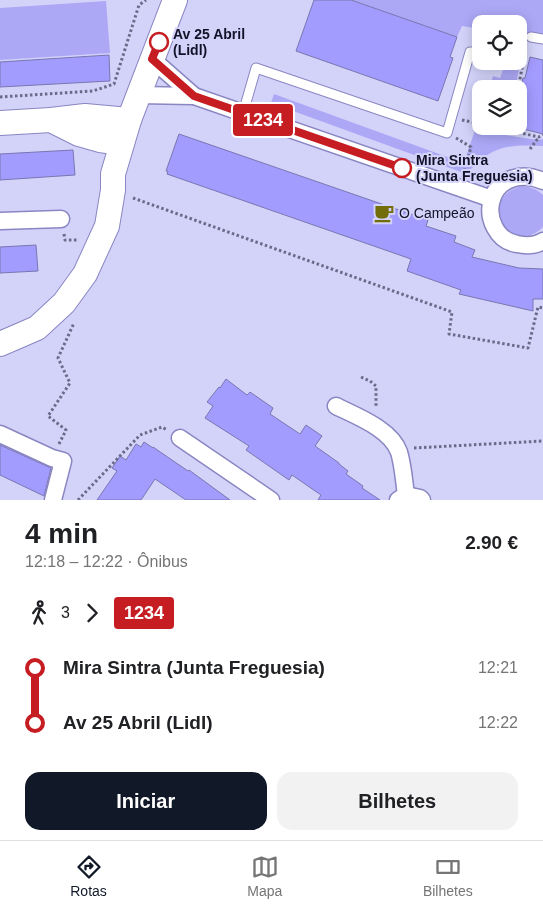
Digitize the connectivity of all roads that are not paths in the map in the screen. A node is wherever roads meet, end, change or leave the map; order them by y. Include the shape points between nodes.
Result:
1 (175, 0) edge
2 (531, 38) dead end
3 (543, 39) edge
4 (472, 52) edge
5 (152, 59) junction
6 (138, 95) junction
7 (194, 96) junction
8 (243, 113) junction
9 (51, 120) junction
10 (129, 120) junction
11 (0, 123) edge
12 (79, 134) junction
13 (122, 143) junction
14 (543, 181) edge
15 (113, 182) junction
16 (492, 199) junction
17 (61, 219) dead end
18 (0, 221) edge
19 (543, 240) edge
20 (0, 344) edge
21 (336, 406) dead end
22 (0, 434) edge
23 (180, 438) road end
24 (409, 498) edge
25 (54, 500) edge
26 (271, 500) edge

1 - 5 street
2 - 3 lane
4 - 8 lane via 447,133 256,68
5 - 6 street
5 - 7 street
6 - 7 street
6 - 10 street
7 - 8 street
8 - 16 street
9 - 10 street via 85,116
9 - 11 street
9 - 12 street
10 - 13 street
12 - 13 street
12 - 15 street via 91,144
13 - 15 street
14 - 16 street via 535,177 514,177 504,182
15 - 20 street via 107,226 85,274 64,303 36,328
16 - 19 street via 490,212 500,236 512,244 525,246
17 - 18 street
21 - 24 street via 373,424 392,441 398,450
22 - 25 street via 63,461
23 - 26 street

